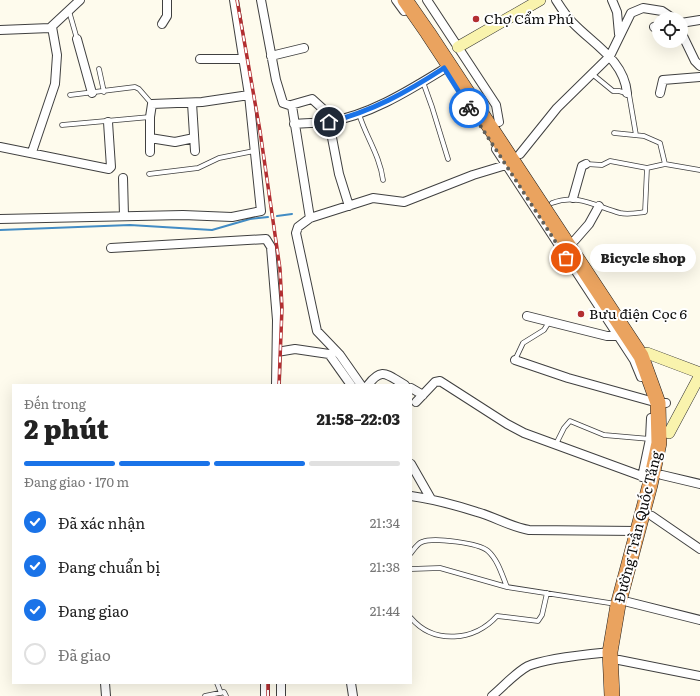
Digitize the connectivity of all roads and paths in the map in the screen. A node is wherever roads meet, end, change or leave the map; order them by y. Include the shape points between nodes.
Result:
1 (80, 0) edge
2 (166, 0) edge
3 (234, 0) edge
4 (262, 0) edge
5 (396, 0) edge
6 (405, 0) edge
7 (417, 0) edge
8 (427, 0) edge
9 (540, 0) edge
10 (556, 0) edge
11 (612, 0) edge
12 (69, 11) junction
13 (664, 12) edge
14 (700, 20) edge
15 (688, 22) edge
16 (162, 24) dead end
17 (52, 27) junction
18 (0, 30) edge
19 (618, 37) junction
20 (77, 39) joint
21 (688, 46) edge
22 (458, 47) junction
23 (304, 48) dead end
24 (271, 56) junction
25 (610, 56) junction
26 (243, 58) junction
27 (200, 59) dead end
28 (700, 66) edge
29 (444, 68) junction
30 (99, 69) dead end
31 (591, 73) junction
32 (700, 77) edge
33 (422, 82) junction
34 (104, 92) junction
35 (660, 92) dead end
36 (92, 93) junction
37 (627, 93) junction
38 (70, 95) dead end
39 (248, 95) junction
40 (192, 103) junction
41 (152, 104) junction
42 (291, 105) junction
43 (358, 113) junction
44 (150, 117) junction
45 (108, 122) junction
46 (329, 122) junction
47 (500, 122) junction
48 (294, 124) junction
49 (62, 125) dead end
50 (614, 133) dead end
51 (636, 135) junction
52 (150, 138) junction
53 (194, 138) junction
54 (0, 146) edge
55 (195, 151) dead end
56 (254, 151) junction
57 (32, 152) junction
58 (150, 152) dead end
59 (520, 154) junction
60 (448, 159) dead end
61 (586, 164) joint
62 (665, 164) junction
63 (506, 165) junction
64 (647, 168) junction
65 (700, 170) edge
66 (149, 174) dead end
67 (123, 178) dead end
68 (383, 180) dead end
69 (573, 198) junction
70 (552, 203) junction
71 (349, 206) junction
72 (599, 206) junction
73 (124, 216) junction
74 (309, 216) junction
75 (0, 219) edge
76 (575, 240) junction
77 (111, 248) dead end
78 (527, 316) dead end
79 (549, 322) junction
80 (622, 335) junction
81 (277, 348) junction
82 (647, 353) junction
83 (515, 360) joint
84 (700, 374) edge
85 (276, 384) edge
86 (350, 384) edge
87 (360, 384) edge
88 (369, 384) edge
89 (403, 384) edge
90 (412, 389) edge
91 (423, 395) junction
92 (416, 402) dead end
93 (659, 402) junction
94 (669, 434) junction
95 (650, 439) junction
96 (556, 444) junction
97 (412, 466) edge
98 (652, 477) junction
99 (700, 484) edge
100 (412, 496) edge
101 (431, 499) junction
102 (652, 516) junction
103 (638, 531) junction
104 (700, 549) edge
105 (412, 552) edge
106 (412, 569) edge
107 (507, 587) junction
108 (547, 593) junction
109 (623, 604) junction
110 (412, 619) edge
111 (700, 620) edge
112 (615, 656) junction
113 (700, 676) edge
114 (105, 684) edge
115 (217, 684) edge
116 (265, 684) edge
117 (281, 684) edge
118 (351, 684) edge
119 (221, 693) junction
120 (106, 696) edge
121 (205, 696) edge
122 (226, 696) edge
123 (265, 696) edge
124 (281, 696) edge
125 (353, 696) edge
126 (492, 696) edge
127 (612, 696) edge
128 (621, 696) edge

1 - 12 street
2 - 16 street via 168,10
3 - 26 street
4 - 24 street
5 - 29 street
6 - 80 highway, Đường Trần Quốc Tảng
7 - 47 highway, Đường Trần Quốc Tảng
8 - 22 street
9 - 22 street
10 - 25 street via 571,21
11 - 19 street via 617,12
12 - 17 street
12 - 20 lane
13 - 19 street via 643,8 636,10 628,18
14 - 15 street
17 - 18 street
17 - 57 street via 57,55 55,84
19 - 25 street
20 - 36 street
21 - 28 street
22 - 47 street via 496,105
23 - 24 street
24 - 42 street via 283,103
25 - 31 street
25 - 37 street via 619,68
26 - 27 street
26 - 39 street
29 - 33 street
29 - 63 street
30 - 34 lane
31 - 37 lane via 613,91
31 - 59 street via 557,108
32 - 35 street via 663,80
33 - 43 street
33 - 60 lane
34 - 36 lane
34 - 41 lane via 134,87
36 - 38 lane
37 - 51 lane
39 - 40 street
39 - 56 street
40 - 41 street
40 - 53 street
41 - 44 street
42 - 46 street via 312,99 323,109
42 - 48 street
43 - 46 street
43 - 68 lane via 378,159
44 - 45 lane
44 - 52 street
45 - 49 lane
45 - 57 street via 111,168
46 - 48 street
46 - 71 street via 339,174
47 - 59 highway, Đường Trần Quốc Tảng
48 - 74 street
50 - 51 lane
51 - 62 lane via 660,142
52 - 53 street via 175,142
52 - 58 street
53 - 55 street
54 - 57 street
56 - 66 lane via 218,158 198,168
56 - 73 street via 261,211 232,217
59 - 70 highway, Đường Trần Quốc Tảng
61 - 64 lane via 610,161
61 - 69 street via 582,166
62 - 64 lane
62 - 65 lane
63 - 71 street via 473,174 404,202 377,198
63 - 80 street
64 - 72 lane via 645,212 621,214
67 - 73 street
69 - 70 lane
69 - 72 lane
70 - 76 highway, Đường Trần Quốc Tảng
71 - 74 street
72 - 76 street via 589,224
73 - 75 street
74 - 87 street via 300,224 296,233 314,322 317,331 340,355
76 - 82 highway, Đường Trần Quốc Tảng
77 - 81 street via 266,239 271,247
78 - 79 street
79 - 80 street via 607,336
79 - 83 lane via 544,330 523,343
80 - 93 highway, Đường Trần Quốc Tảng via 644,361
81 - 85 street
81 - 86 street via 329,354
82 - 84 street
82 - 93 highway, Đường Trần Quốc Tảng via 662,385
83 - 93 street via 568,378
84 - 94 street
88 - 89 street via 380,373
90 - 91 street
91 - 92 street
91 - 96 street via 435,382 440,381 515,428
93 - 94 highway, Đường Trần Quốc Tảng
93 - 95 street
93 - 98 highway, Đường Trần Quốc Tảng via 659,443
94 - 98 highway, Đường Trần Quốc Tảng via 666,456
95 - 96 lane via 604,435 570,421
95 - 98 street
96 - 98 street
97 - 101 street
98 - 99 street
98 - 102 highway, Đường Trần Quốc Tảng
98 - 103 highway, Đường Trần Quốc Tảng
100 - 101 street
101 - 103 street via 478,512 520,529
102 - 104 street
102 - 109 highway, Đường Trần Quốc Tảng
103 - 109 highway, Đường Trần Quốc Tảng
105 - 107 lane via 420,542 433,539 488,550 496,560
106 - 107 lane via 440,568
107 - 108 lane
108 - 109 lane
108 - 110 lane via 538,621 497,616 489,625 470,635 457,637 428,632
109 - 111 street
109 - 112 highway, Đường Trần Quốc Tảng
112 - 113 street
112 - 126 street via 565,658 530,665
112 - 127 highway, Đường Trần Quốc Tảng
112 - 128 highway, Đường Trần Quốc Tảng
114 - 120 street
115 - 119 lane
116 - 123 street
117 - 124 street
118 - 125 street
119 - 121 lane
119 - 122 lane via 225,693

